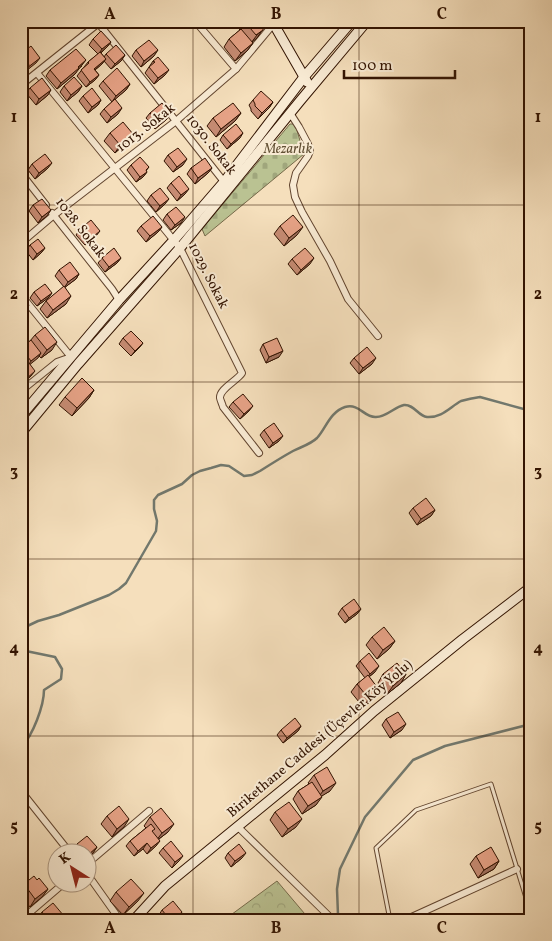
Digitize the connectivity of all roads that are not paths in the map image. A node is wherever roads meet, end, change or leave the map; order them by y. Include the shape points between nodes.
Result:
1 (195, 21) edge
2 (352, 21) edge
3 (367, 21) edge
4 (523, 21) edge
5 (100, 22) edge
6 (274, 23) edge
7 (531, 29) edge
8 (236, 70) junction
9 (37, 73) junction
10 (304, 77) junction
11 (21, 86) edge
12 (311, 89) junction
13 (290, 114) junction
14 (176, 121) junction
15 (115, 168) junction
16 (21, 173) edge
17 (226, 185) junction
18 (54, 216) junction
19 (21, 243) edge
20 (177, 244) junction
21 (21, 295) edge
22 (120, 300) junction
23 (378, 336) dead end
24 (71, 357) junction
25 (21, 391) edge
26 (21, 416) edge
27 (21, 433) edge
28 (259, 452) dead end
29 (531, 587) edge
30 (21, 791) edge
31 (149, 811) dead end
32 (237, 826) junction
33 (63, 844) edge
34 (98, 854) edge
35 (517, 869) junction
36 (98, 889) edge
37 (51, 894) edge
38 (21, 906) edge
39 (28, 914) junction
40 (531, 914) edge
41 (332, 919) edge
42 (32, 920) edge
43 (120, 920) edge
44 (134, 920) edge
45 (390, 920) edge
46 (405, 920) edge

1 - 8 street
2 - 10 street
3 - 12 street
4 - 7 street
5 - 9 street
5 - 14 street, 1030. Sokak
6 - 8 street, 1013. Sokak
6 - 10 street
8 - 14 street, 1013. Sokak
9 - 11 street
9 - 15 street, 1029. Sokak
10 - 12 street
10 - 17 street
12 - 13 street
13 - 17 street
13 - 23 street via 310,151 294,179 295,197 348,299
14 - 15 street, 1013. Sokak
14 - 17 street, 1030. Sokak
15 - 18 street, 1013. Sokak
15 - 20 street, 1029. Sokak
16 - 18 street, 1028. Sokak
17 - 20 street
18 - 19 street, 1013. Sokak
18 - 22 street, 1028. Sokak
20 - 22 street
20 - 27 street
20 - 28 street, 1029. Sokak via 242,373 221,394 223,407
21 - 24 street
22 - 24 street
24 - 25 street via 57,362
24 - 26 street
29 - 32 street, Birikethane Caddesi (Üçevler Köy Yolu) via 381,705
30 - 33 street
31 - 34 street
32 - 41 street
32 - 44 street, Birikethane Caddesi (Üçevler Köy Yolu) via 165,886
35 - 40 lane
35 - 45 lane via 491,784 416,810 376,848
35 - 46 street
36 - 43 street
37 - 39 street
38 - 39 street
39 - 42 street

